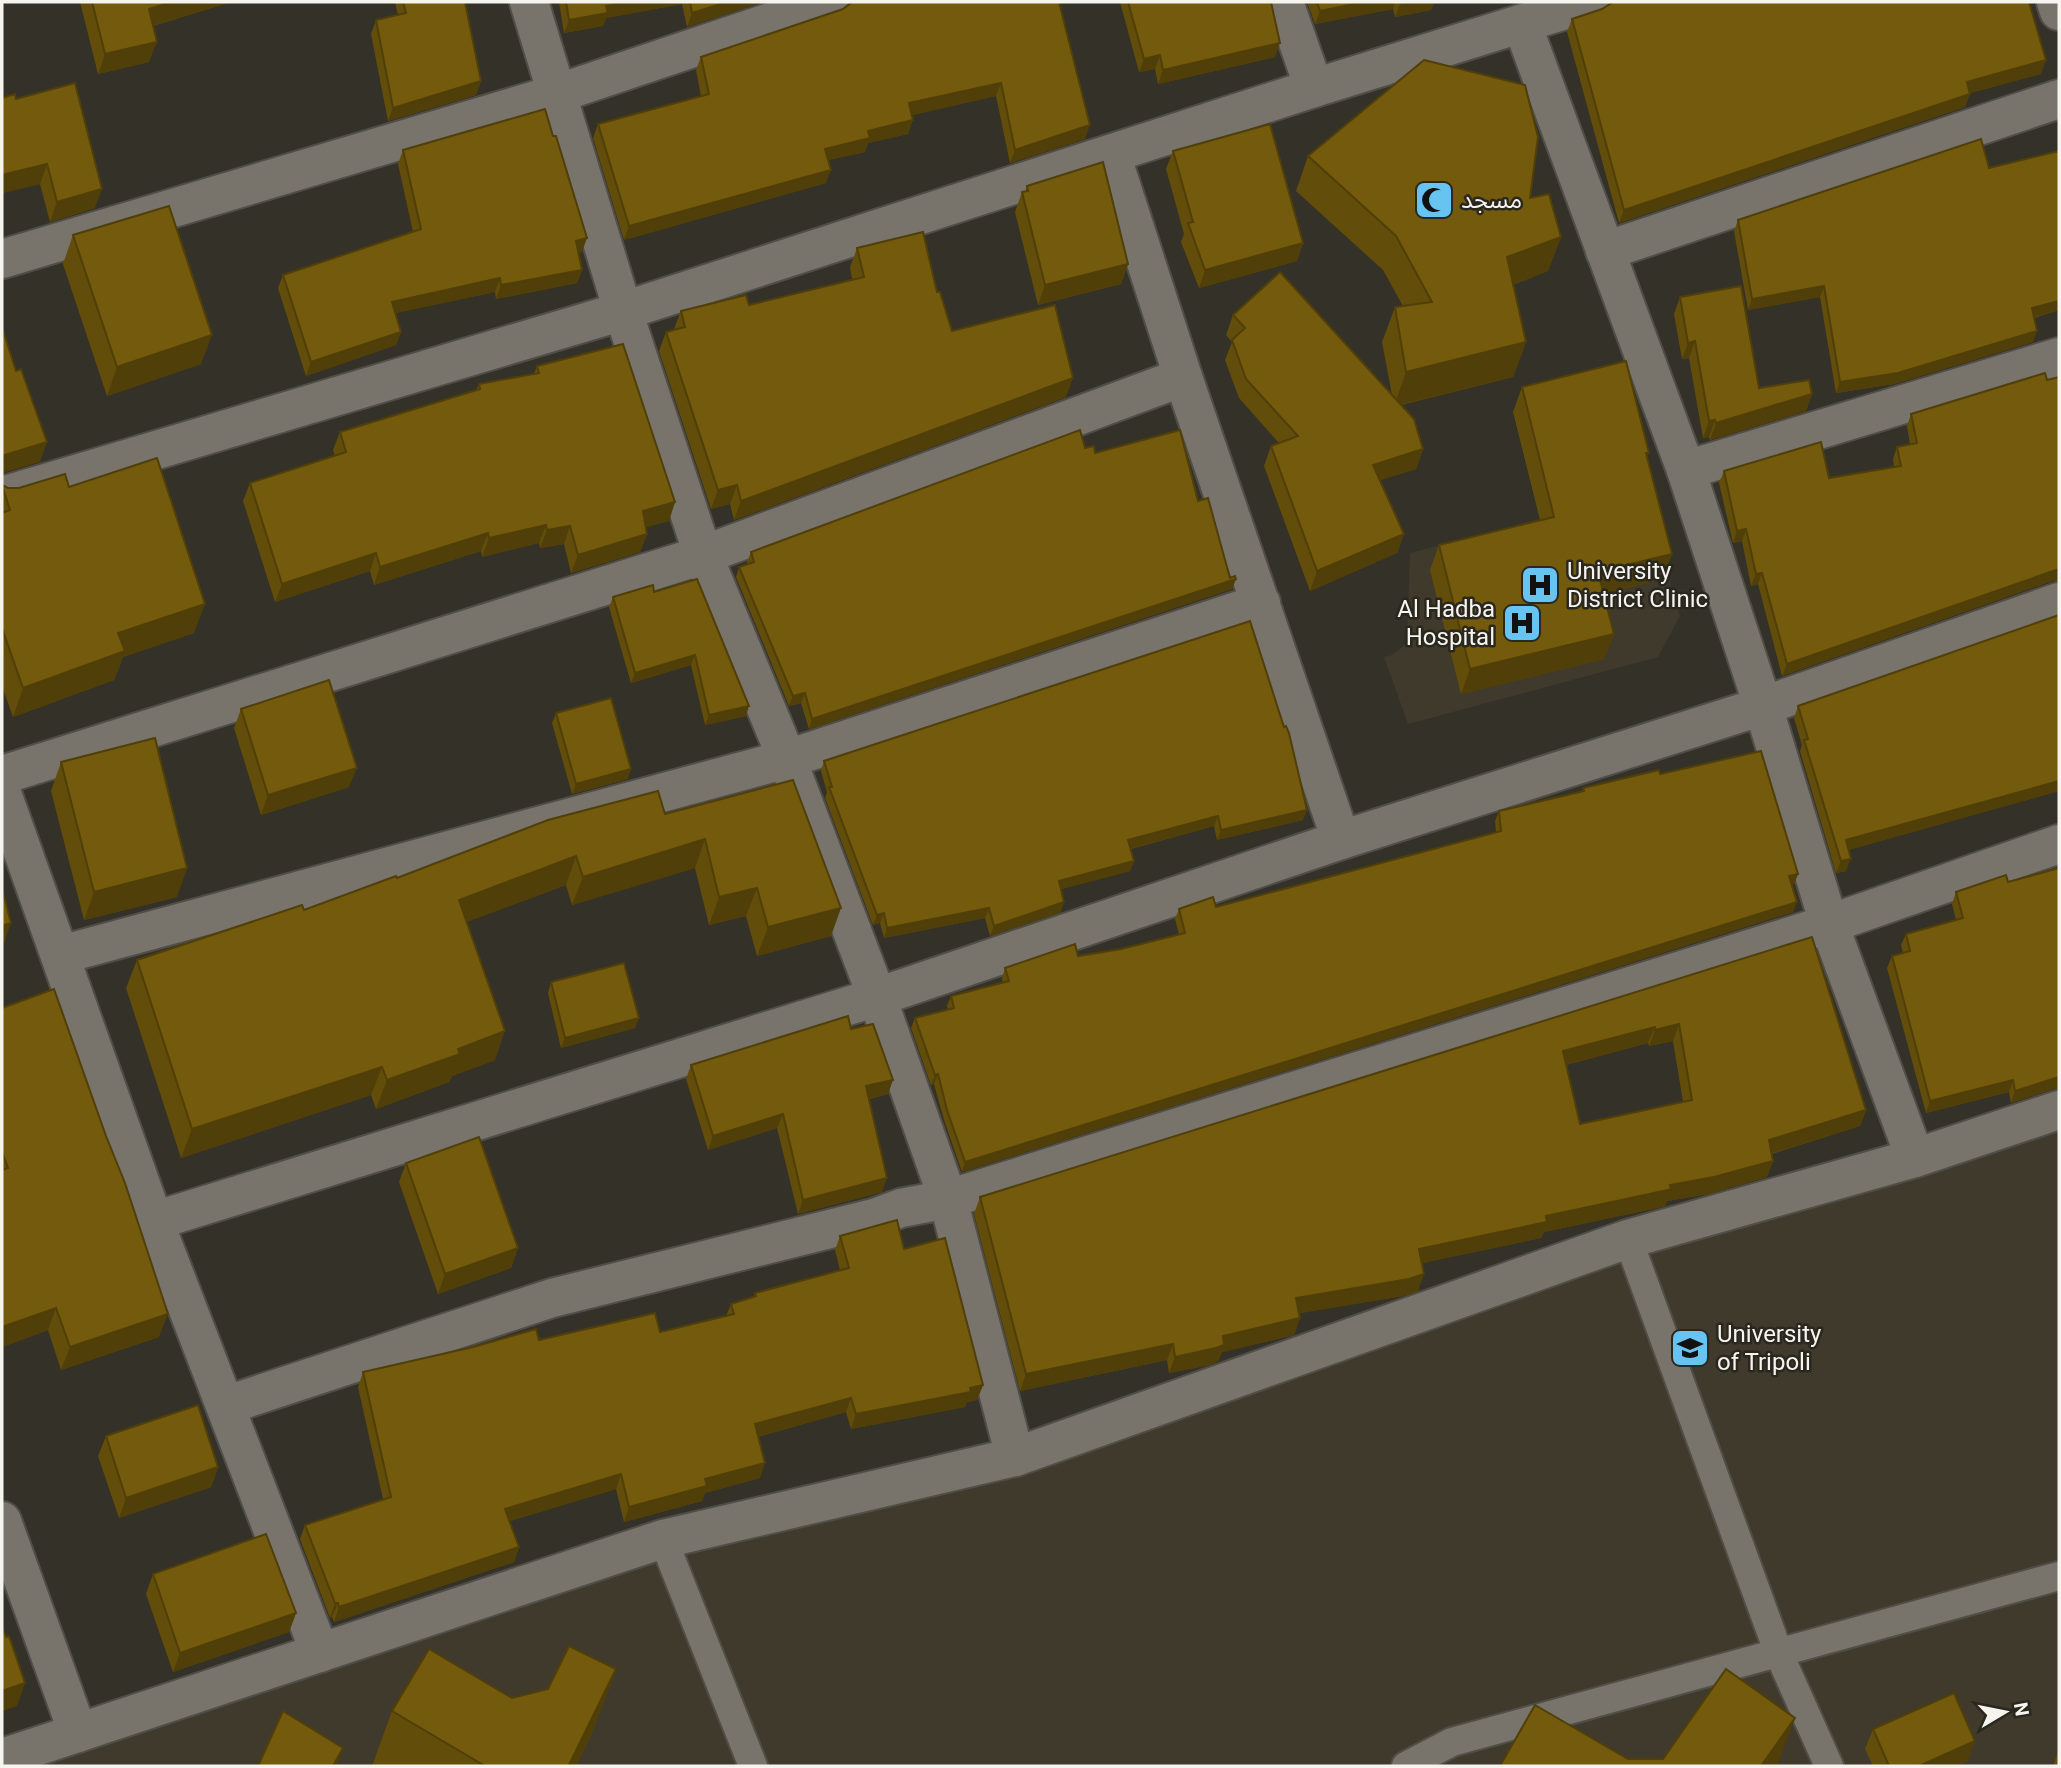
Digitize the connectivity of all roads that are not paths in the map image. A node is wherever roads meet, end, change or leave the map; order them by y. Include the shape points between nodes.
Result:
1 (529, 2) edge
2 (830, 2) edge
3 (1284, 2) edge
4 (1591, 2) edge
5 (2056, 2) edge
6 (2059, 11) edge
7 (1522, 24) junction
8 (1314, 88) junction
9 (556, 94) junction
10 (2059, 99) edge
11 (1111, 154) junction
12 (1605, 251) junction
13 (2, 259) edge
14 (623, 312) junction
15 (2059, 357) edge
16 (1183, 377) junction
17 (1686, 470) junction
18 (2, 496) edge
19 (703, 555) junction
20 (2059, 602) edge
21 (1261, 603) junction
22 (1763, 706) junction
23 (787, 760) junction
24 (2, 775) edge
25 (2, 793) edge
26 (1341, 840) junction
27 (2059, 844) edge
28 (1829, 924) junction
29 (60, 955) junction
30 (877, 998) junction
31 (2059, 1110) edge
32 (1915, 1158) junction
33 (948, 1199) junction
34 (154, 1221) junction
35 (1628, 1239) junction
36 (227, 1405) junction
37 (1015, 1457) junction
38 (2, 1521) edge
39 (663, 1539) junction
40 (2059, 1576) edge
41 (320, 1653) junction
42 (1779, 1654) junction
43 (78, 1733) junction
44 (2, 1758) edge
45 (753, 1766) edge
46 (1406, 1766) edge
47 (1829, 1766) edge

1 - 9 street
2 - 9 street
3 - 8 street
4 - 7 street
5 - 6 street
7 - 8 street
7 - 12 street
8 - 11 street
9 - 13 street
9 - 14 street
10 - 12 street
11 - 14 street
11 - 16 street
12 - 17 street
14 - 18 street
14 - 19 street
15 - 17 street
16 - 19 street
16 - 21 street
17 - 22 street
19 - 23 street
19 - 24 street
20 - 22 street
21 - 23 street
21 - 26 street
22 - 26 street
22 - 28 street
23 - 29 street
23 - 30 street
25 - 29 street
26 - 30 street
27 - 28 street
28 - 32 street
28 - 33 street
29 - 34 street
30 - 33 street
30 - 34 street
31 - 32 street
32 - 35 street
33 - 36 street via 552,1298
33 - 37 street
34 - 36 street
35 - 37 street
35 - 42 lane
36 - 41 street
37 - 39 street
38 - 43 street
39 - 41 street
39 - 45 lane
40 - 42 lane
41 - 43 street
42 - 46 lane via 1452,1742
42 - 47 lane
43 - 44 street

